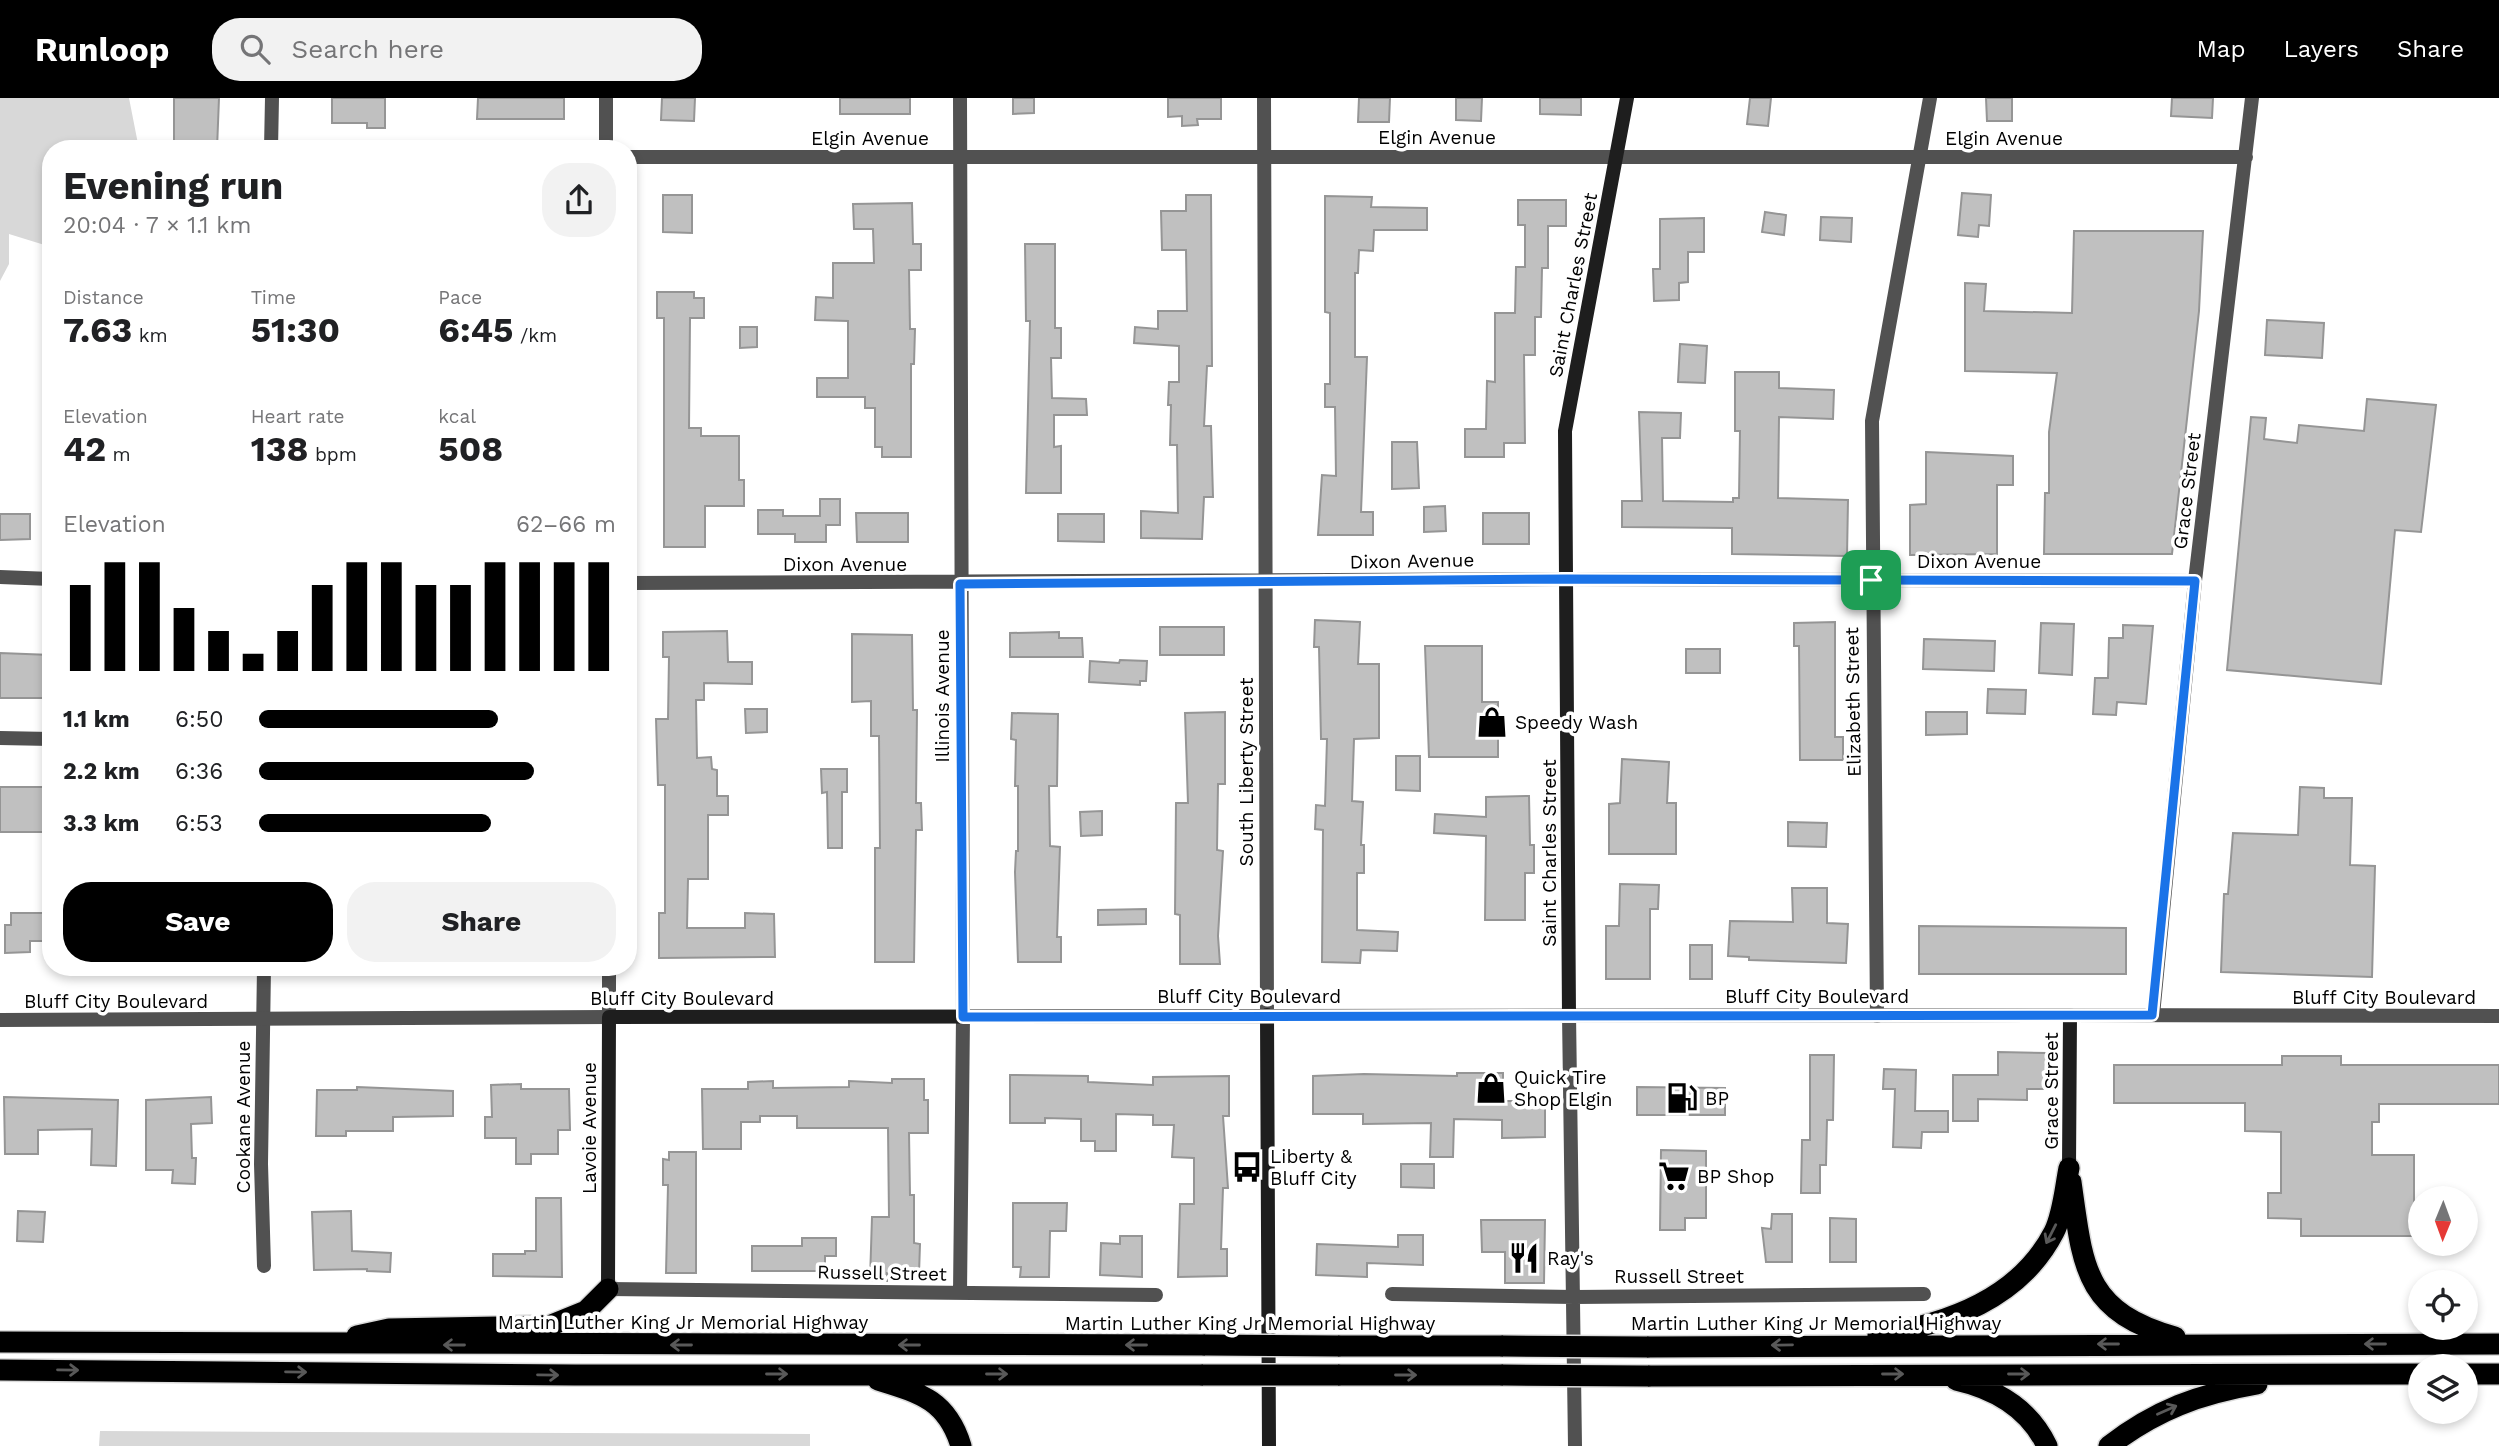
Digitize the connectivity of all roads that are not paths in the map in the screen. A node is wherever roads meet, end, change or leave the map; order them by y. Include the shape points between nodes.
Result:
1 (272, 98) edge
2 (606, 98) edge
3 (960, 98) edge
4 (1264, 98) edge
5 (1627, 98) edge
6 (1930, 98) edge
7 (2252, 98) edge
8 (271, 140) edge
9 (606, 140) edge
10 (1265, 156) junction
11 (637, 157) edge
12 (1617, 157) junction
13 (2246, 157) junction
14 (960, 158) junction
15 (1920, 158) junction
16 (0, 577) edge
17 (42, 579) edge
18 (1567, 579) junction
19 (1871, 580) junction
20 (2195, 581) junction
21 (1264, 582) junction
22 (637, 583) edge
23 (960, 584) junction
24 (0, 738) edge
25 (42, 739) edge
26 (264, 976) edge
27 (608, 976) edge
28 (1569, 1014) junction
29 (1267, 1015) junction
30 (2070, 1015) junction
31 (2152, 1015) junction
32 (1877, 1016) junction
33 (2499, 1016) edge
34 (608, 1017) junction
35 (963, 1017) junction
36 (0, 1020) edge
37 (263, 1021) junction
38 (2070, 1168) junction
39 (264, 1266) dead end
40 (608, 1289) junction
41 (960, 1293) junction
42 (1392, 1294) dead end
43 (1924, 1294) dead end
44 (1156, 1295) dead end
45 (1574, 1297) junction
46 (0, 1342) edge
47 (1814, 1344) junction
48 (2201, 1344) junction
49 (2496, 1344) edge
50 (319, 1345) junction
51 (0, 1370) edge
52 (855, 1373) junction
53 (1926, 1374) junction
54 (2314, 1374) junction
55 (2408, 1374) edge
56 (961, 1446) edge
57 (1269, 1446) edge
58 (1575, 1446) edge
59 (2047, 1446) edge
60 (2109, 1446) edge

1 - 8 street
2 - 9 street
3 - 14 street, Illinois Avenue
4 - 10 street, South Liberty Street
5 - 12 main road, Saint Charles Street
6 - 15 street, Elizabeth Street
7 - 13 street, Grace Street
10 - 12 street, Elgin Avenue
10 - 14 street, Elgin Avenue
10 - 21 street, South Liberty Street
11 - 14 street, Elgin Avenue
12 - 15 street, Elgin Avenue
12 - 18 main road, Saint Charles Street via 1565,431
13 - 15 street, Elgin Avenue
13 - 20 street, Grace Street
14 - 23 street, Illinois Avenue
15 - 19 street, Elizabeth Street via 1872,421
16 - 17 street
18 - 19 street, Dixon Avenue
18 - 21 street, Dixon Avenue
18 - 28 main road, Saint Charles Street
19 - 20 street, Dixon Avenue
19 - 32 street, Elizabeth Street
20 - 31 street, Grace Street
21 - 23 street, Dixon Avenue
21 - 29 street, South Liberty Street
22 - 23 street, Dixon Avenue
23 - 35 street, Illinois Avenue
24 - 25 street
26 - 37 street, Cookane Avenue
27 - 34 street, Lavoie Avenue
28 - 29 main road, Bluff City Boulevard
28 - 32 main road, Bluff City Boulevard
28 - 45 street, Saint Charles Street
29 - 35 main road, Bluff City Boulevard
29 - 57 main road, South Liberty Street
30 - 31 street, Bluff City Boulevard
30 - 32 main road, Bluff City Boulevard
30 - 38 main road, Grace Street
31 - 33 street, Bluff City Boulevard
34 - 35 main road, Bluff City Boulevard
34 - 37 street, Bluff City Boulevard
34 - 40 main road, Lavoie Avenue
35 - 41 street, Illinois Avenue
36 - 37 street, Bluff City Boulevard
37 - 39 street, Cookane Avenue
38 -> 47 highway via 2055,1230 2029,1271 1993,1298 1946,1320
38 - 48 highway via 2080,1246 2090,1278 2109,1306 2142,1327
40 - 41 street, Russell Street
40 - 50 highway via 586,1311 549,1326 389,1329
41 - 44 street, Russell Street
42 - 45 street, Russell Street
43 - 45 street, Russell Street
45 - 58 street, Saint Charles Street
46 - 50 highway, Martin Luther King Jr Memorial Highway
48 -> 47 highway, Martin Luther King Jr Memorial Highway
47 -> 50 highway, Martin Luther King Jr Memorial Highway, bridge
49 -> 48 highway, Martin Luther King Jr Memorial Highway
51 -> 52 highway
52 -> 53 highway, bridge
52 - 56 highway via 931,1400 948,1414
53 -> 54 highway
53 - 59 highway via 1976,1385 2013,1403 2037,1424
54 - 55 highway
60 -> 54 highway via 2142,1421 2184,1402 2219,1390

